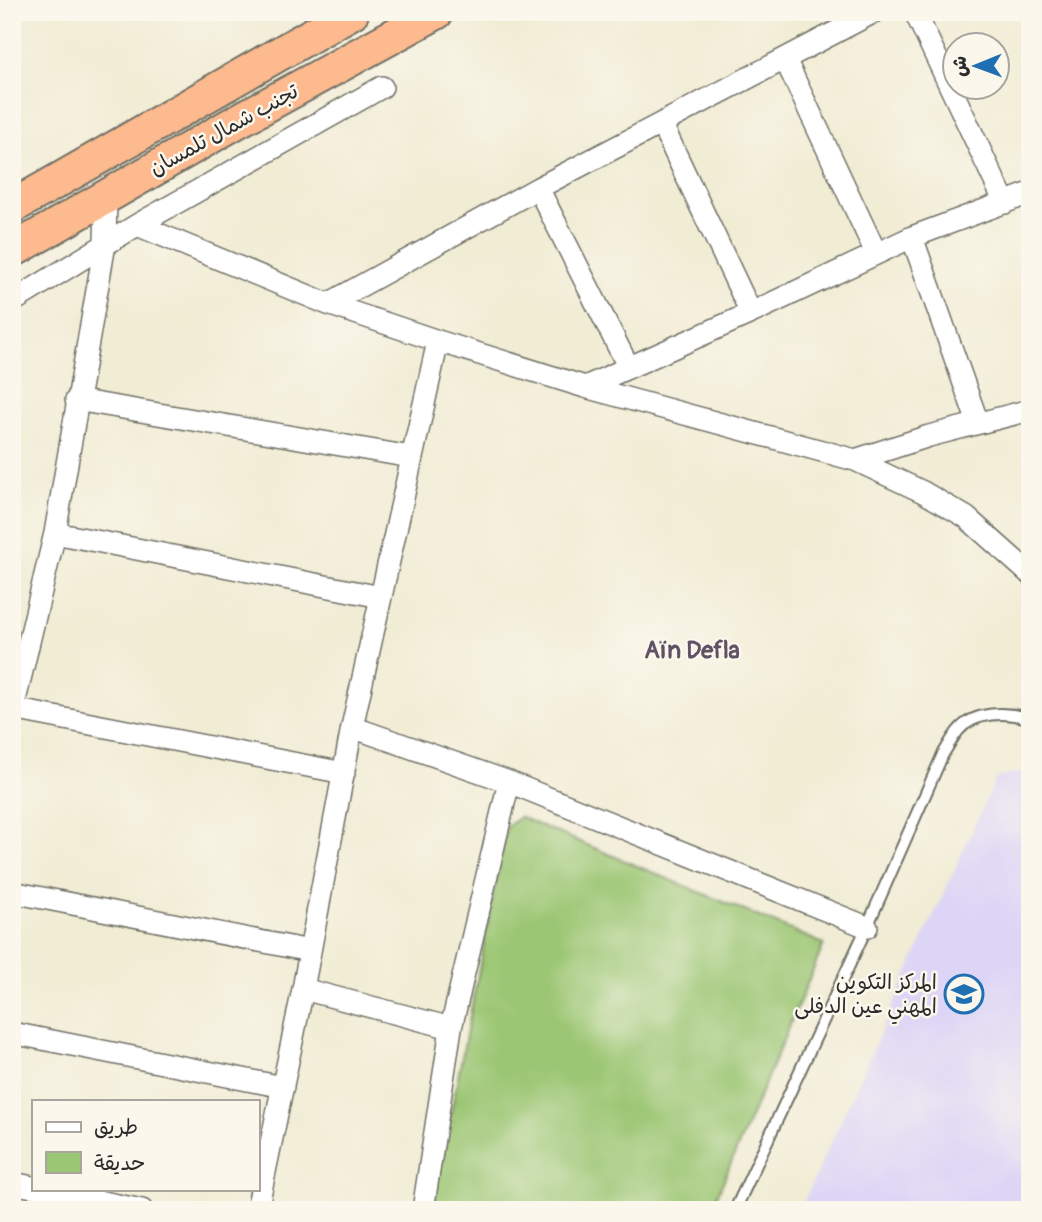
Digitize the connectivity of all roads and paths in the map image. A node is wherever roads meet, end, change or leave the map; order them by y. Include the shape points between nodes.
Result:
1 (352, 12) edge
2 (437, 12) edge
3 (874, 12) edge
4 (915, 12) edge
5 (785, 59) junction
6 (382, 87) dead end
7 (662, 125) junction
8 (538, 188) junction
9 (1030, 193) edge
10 (106, 197) junction
11 (1006, 204) junction
12 (12, 207) edge
13 (137, 225) junction
14 (912, 237) junction
15 (105, 244) junction
16 (12, 251) edge
17 (876, 253) junction
18 (12, 302) edge
19 (328, 304) junction
20 (751, 313) junction
21 (438, 341) junction
22 (628, 366) junction
23 (584, 387) junction
24 (76, 400) junction
25 (1030, 410) edge
26 (978, 424) junction
27 (411, 457) junction
28 (855, 460) junction
29 (55, 533) junction
30 (1030, 574) edge
31 (381, 597) junction
32 (13, 711) edge
33 (1030, 719) edge
34 (352, 727) junction
35 (344, 773) junction
36 (509, 782) junction
37 (12, 892) edge
38 (867, 927) junction
39 (310, 951) junction
40 (303, 989) junction
41 (452, 1028) junction
42 (12, 1033) edge
43 (283, 1087) junction
44 (12, 1183) edge
45 (32, 1187) edge
46 (45, 1190) edge
47 (142, 1210) edge
48 (257, 1210) edge
49 (423, 1210) edge
50 (735, 1210) edge

1 - 12 highway, تجنب شمال تلمسان
2 - 10 highway, تجنب شمال تلمسان
3 - 5 street
4 - 11 street
5 - 7 street
5 - 17 street
6 - 13 street
7 - 8 street
7 - 20 street
8 - 19 street
8 - 22 street
9 - 11 street
10 - 15 street
10 - 16 highway, تجنب شمال تلمسان
11 - 14 street
13 - 15 street
13 - 19 street
14 - 17 street
14 - 26 street
15 - 18 street
15 - 24 street
17 - 20 street
19 - 21 street
20 - 22 street
21 - 23 street
21 - 27 street
22 - 23 street
23 - 28 street
24 - 27 street
24 - 29 street
25 - 26 street
26 - 28 street
27 - 31 street
28 - 30 street via 965,517
29 - 31 street
29 - 32 street
31 - 34 street
32 - 35 street
33 - 38 lane via 1003,713 981,716 959,729 943,754
34 - 35 street
34 - 36 street
35 - 39 street
36 - 38 street
36 - 41 street
37 - 39 street
38 - 50 lane
39 - 40 street
40 - 41 street
40 - 43 street
41 - 49 street
42 - 43 street
43 - 48 street
44 - 45 street
46 - 47 street

